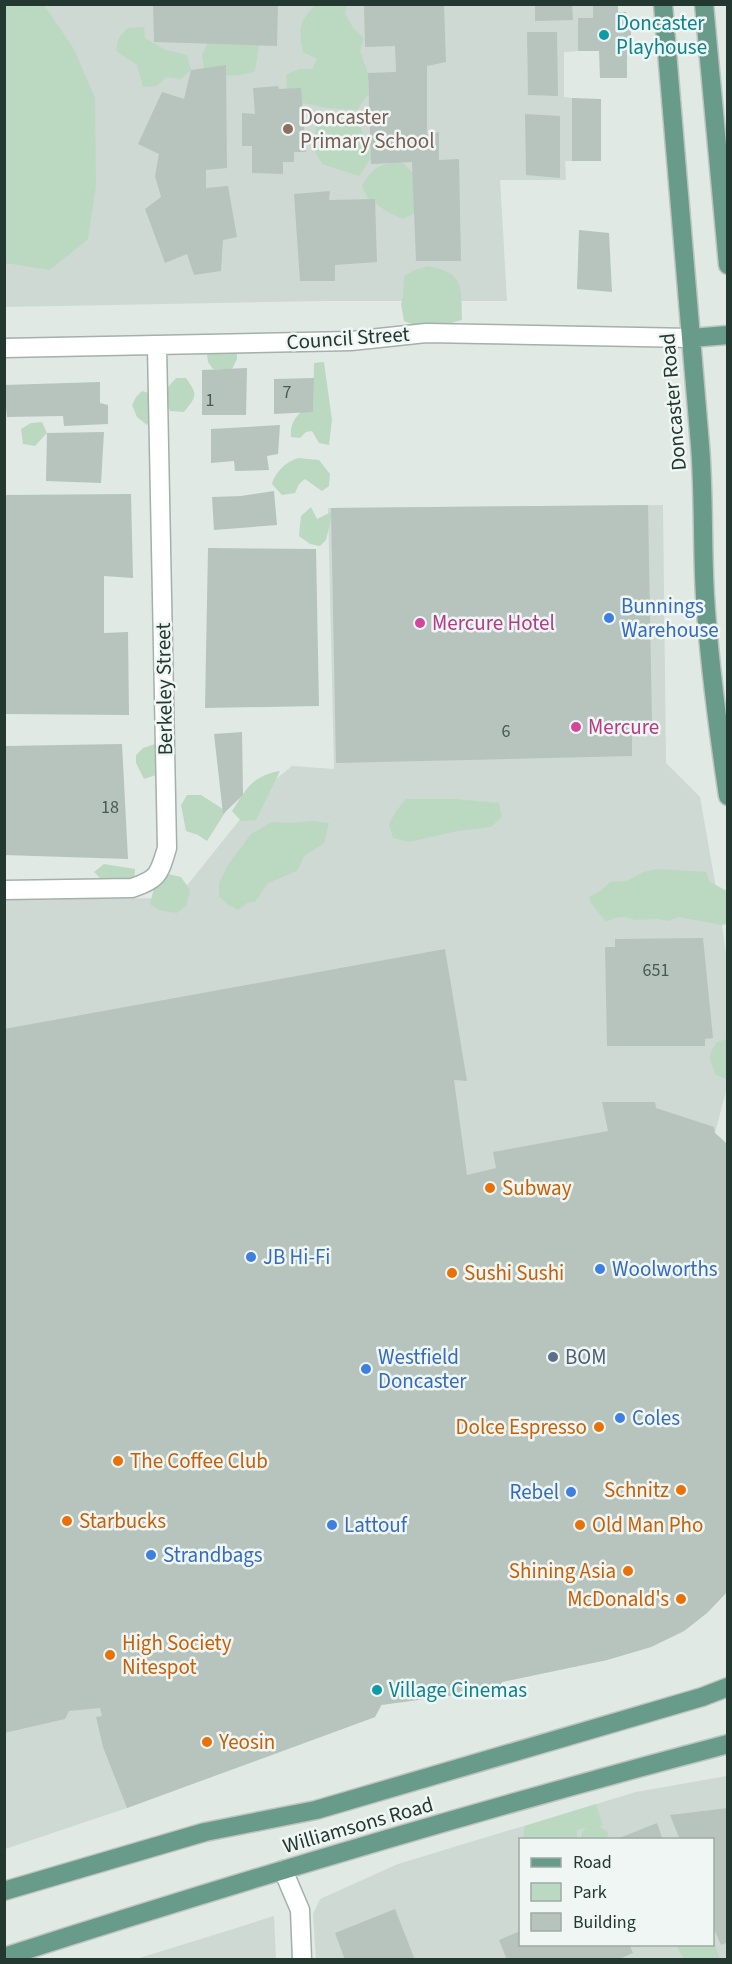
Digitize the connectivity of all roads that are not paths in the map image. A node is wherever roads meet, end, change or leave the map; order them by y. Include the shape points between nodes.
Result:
1 (663, 4) edge
2 (704, 4) edge
3 (722, 144) edge
4 (728, 265) edge
5 (728, 335) edge
6 (690, 338) junction
7 (157, 346) junction
8 (4, 348) edge
9 (728, 795) edge
10 (4, 890) edge
11 (728, 1674) edge
12 (728, 1687) edge
13 (702, 1697) junction
14 (724, 1746) edge
15 (283, 1870) junction
16 (4, 1891) edge
17 (4, 1957) edge
18 (302, 1959) edge

1 - 6 main road, Doncaster Road
2 - 3 main road
3 - 4 main road
5 - 6 main road
6 - 7 street, Council Street via 426,333 351,341
6 - 9 main road, Doncaster Road via 703,492 706,605
7 - 8 street, Council Street
7 - 10 street, Berkeley Street via 166,848 160,872 147,883 132,888
11 - 13 main road
12 - 13 main road, Williamsons Road
13 - 16 main road, Williamsons Road via 316,1810 205,1832
14 - 15 main road, Williamsons Road
15 - 17 main road, Williamsons Road
15 - 18 street via 300,1910

